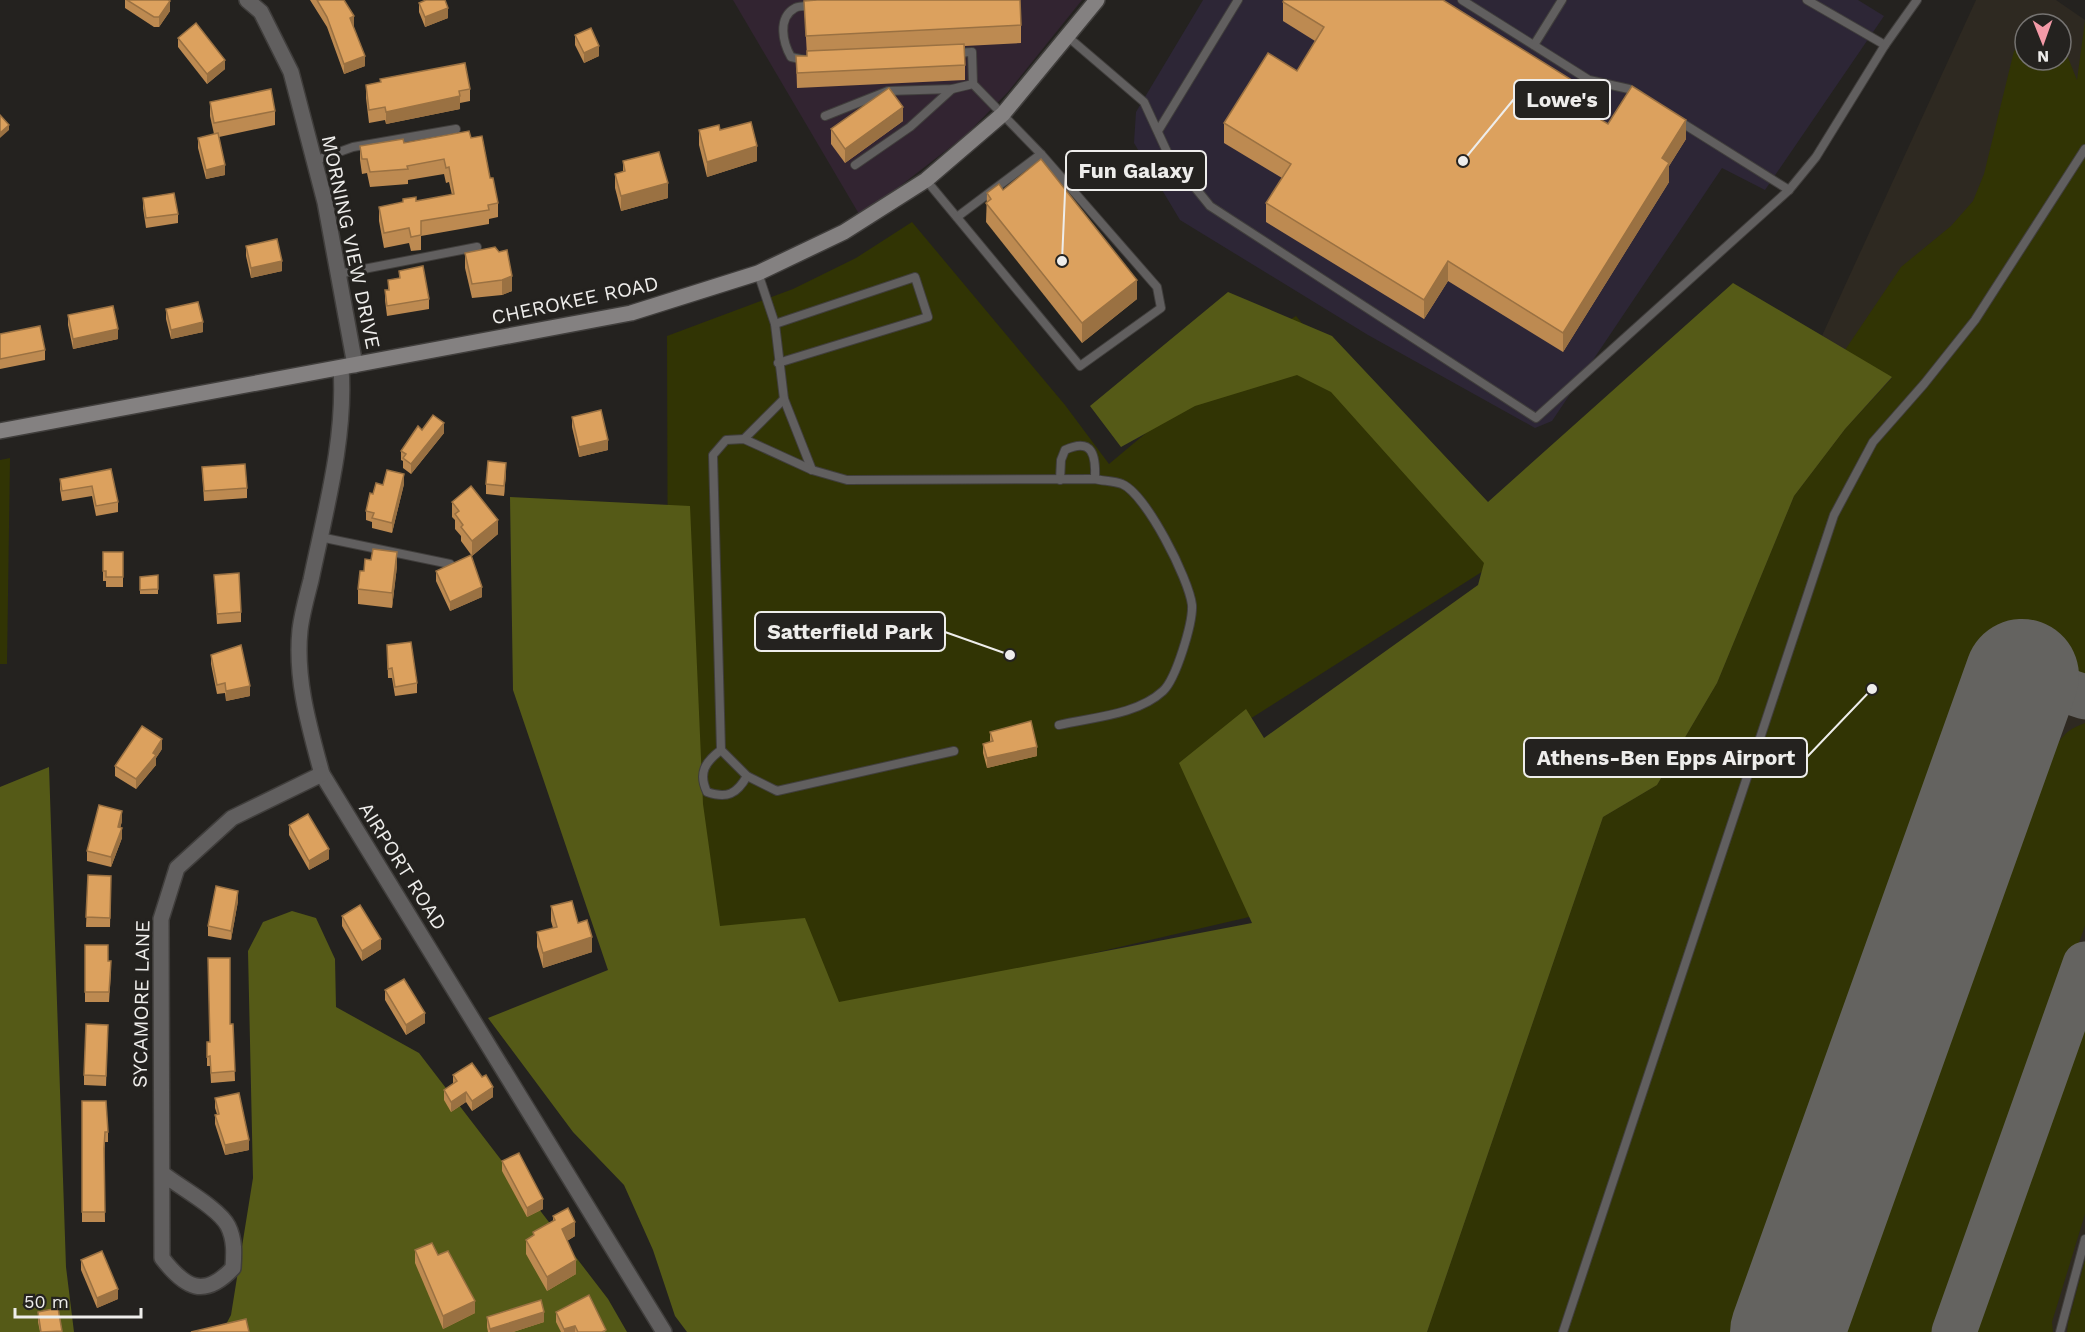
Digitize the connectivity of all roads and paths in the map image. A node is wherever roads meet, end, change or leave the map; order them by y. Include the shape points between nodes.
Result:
1 (247, 0) edge
2 (1097, 0) edge
3 (1238, 0) edge
4 (1462, 0) edge
5 (1562, 0) edge
6 (1807, 0) edge
7 (1915, 1) edge
8 (820, 5) edge
9 (1068, 37) junction
10 (1534, 45) junction
11 (1885, 45) junction
12 (950, 53) edge
13 (815, 60) edge
14 (973, 84) junction
15 (952, 89) junction
16 (1647, 100) edge
17 (1003, 114) junction
18 (825, 116) dead end
19 (1673, 117) edge
20 (456, 129) dead end
21 (1158, 131) junction
22 (2085, 149) edge
23 (1041, 154) junction
24 (314, 161) junction
25 (855, 165) dead end
26 (926, 180) junction
27 (1789, 190) junction
28 (957, 217) junction
29 (477, 247) dead end
30 (758, 273) junction
31 (338, 274) junction
32 (775, 324) junction
33 (778, 363) junction
34 (348, 366) junction
35 (784, 399) junction
36 (0, 431) edge
37 (744, 439) junction
38 (812, 470) junction
39 (1095, 479) junction
40 (1060, 480) junction
41 (320, 537) junction
42 (450, 564) edge
43 (1059, 725) dead end
44 (721, 750) junction
45 (954, 751) dead end
46 (322, 774) junction
47 (747, 776) junction
48 (162, 1173) junction
49 (2085, 1239) edge
50 (664, 1332) edge
51 (1563, 1332) edge
52 (2060, 1332) edge

1 - 24 street, MORNING VIEW DRIVE via 261,12 291,72
2 - 9 main road, CHEROKEE ROAD
3 - 21 lane
4 - 10 lane
5 - 10 lane
6 - 11 lane
7 - 11 lane
8 - 13 lane via 796,7 786,16 783,26 784,45 791,57
9 - 17 main road, CHEROKEE ROAD
9 - 21 lane via 1144,102
10 - 16 lane via 1589,80 1629,89
11 - 27 lane via 1816,157
12 - 14 lane via 972,52
14 - 15 lane
14 - 17 lane
15 - 18 lane via 888,91
15 - 25 lane via 910,127
17 - 23 lane
17 - 26 main road, CHEROKEE ROAD
19 - 27 lane
20 - 24 lane via 353,147
21 - 27 lane via 1168,154 1210,206 1536,418
22 - 51 lane via 1975,320 1873,442 1834,515
23 - 28 lane
23 - 28 lane via 1157,287 1161,308 1080,366
24 - 31 street, MORNING VIEW DRIVE
26 - 28 lane
26 - 30 main road, CHEROKEE ROAD via 844,232
29 - 31 lane
30 - 32 lane
30 - 34 main road, CHEROKEE ROAD via 631,313
31 - 34 street, MORNING VIEW DRIVE
32 - 33 lane
32 - 33 lane via 915,277 928,317
33 - 35 lane
34 - 36 main road, CHEROKEE ROAD
34 - 41 street, AIRPORT ROAD
35 - 37 lane
35 - 38 lane
37 - 38 lane
37 - 44 lane via 726,440 713,455
38 - 40 lane via 847,480
39 - 40 lane
39 - 40 lane via 1092,452 1085,446 1074,446 1065,450
39 - 43 lane via 1122,484 1136,494 1175,555 1192,606 1179,666 1164,691 1136,708
41 - 42 lane
41 - 46 street, AIRPORT ROAD via 300,629 299,674
44 - 47 lane
44 - 47 lane via 702,769 707,792 720,797 733,794
45 - 47 lane via 777,791
46 - 48 street, SYCAMORE LANE via 232,818 177,868 160,919
46 - 50 street, AIRPORT ROAD
48 - 48 street, SYCAMORE LANE via 162,1258 178,1279 196,1287 218,1284 233,1268 234,1245 227,1225
49 - 52 lane

